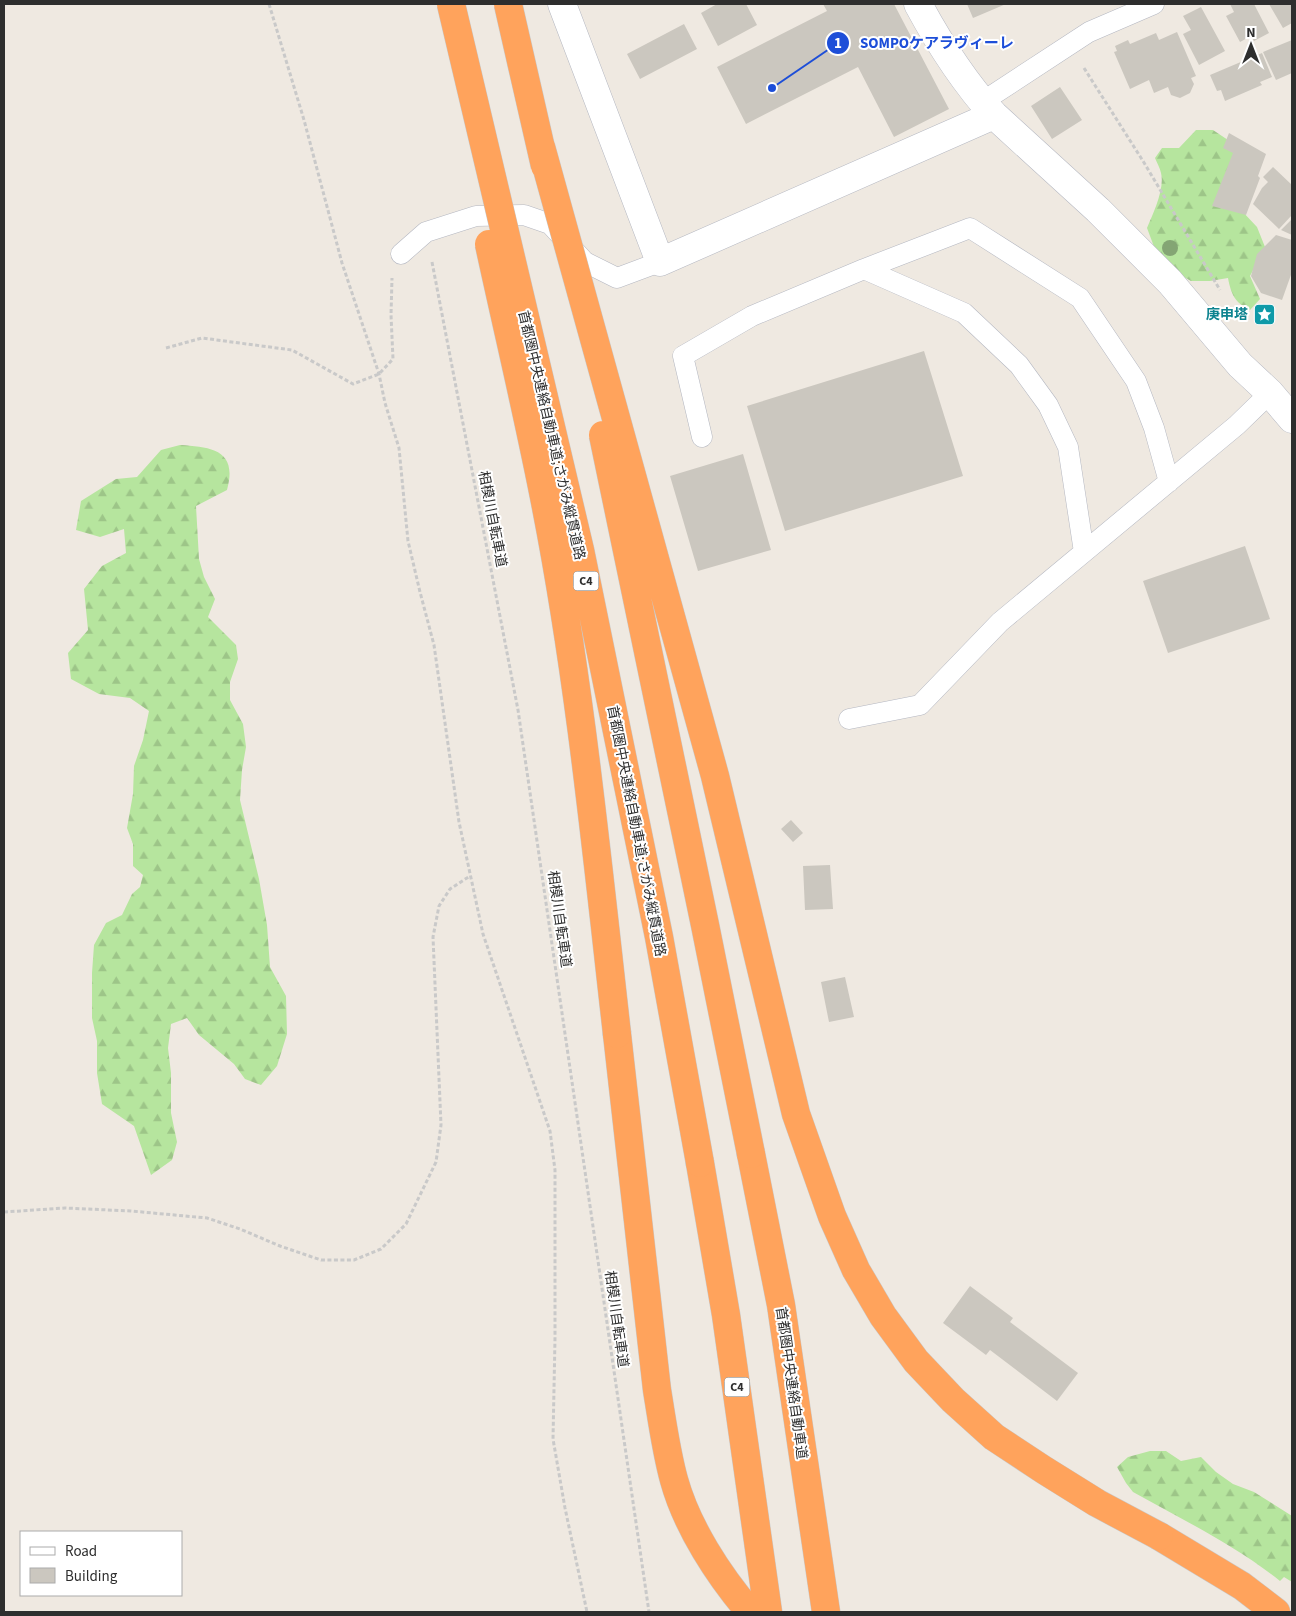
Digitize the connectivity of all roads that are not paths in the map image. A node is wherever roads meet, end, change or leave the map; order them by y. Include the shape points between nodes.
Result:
1 (440, 4) edge
2 (451, 4) edge
3 (508, 4) edge
4 (562, 4) edge
5 (918, 4) edge
6 (1154, 4) edge
7 (988, 109) junction
8 (541, 147) junction
9 (401, 254) road end
10 (660, 262) junction
11 (864, 269) junction
12 (1270, 393) junction
13 (1292, 419) edge
14 (702, 437) dead end
15 (1169, 482) junction
16 (1084, 552) junction
17 (849, 719) dead end
18 (750, 1612) edge
19 (768, 1612) edge
20 (826, 1612) edge
21 (1276, 1612) edge

1 - 18 highway, bridge via 450,65 546,508 570,652 665,1438 675,1482 690,1519 709,1555
2 - 19 highway, 首都圏中央連絡自動車道;さがみ縦貫道路 / C4, bridge via 580,550 659,936 726,1315
3 - 8 highway, bridge
4 - 10 street
5 - 7 street via 936,36
6 - 7 lane via 1069,44
7 - 10 street
7 - 12 street via 1098,210 1170,282 1240,364
8 - 20 highway, 首都圏中央連絡自動車道, bridge via 706,925 781,1305
8 - 21 highway, bridge via 715,776 796,1114 813,1166 856,1270 883,1316 916,1361 994,1437 1097,1502 1242,1586
9 - 10 lane via 426,232 476,216 524,215 550,224 584,262 616,278
11 - 14 lane via 752,316 683,356
11 - 15 lane via 970,228 1080,298 1136,381 1154,428
11 - 16 lane via 964,314 1019,364 1048,405 1068,446
12 - 13 street
12 - 15 lane
15 - 16 lane
16 - 17 lane via 1000,622 920,705

